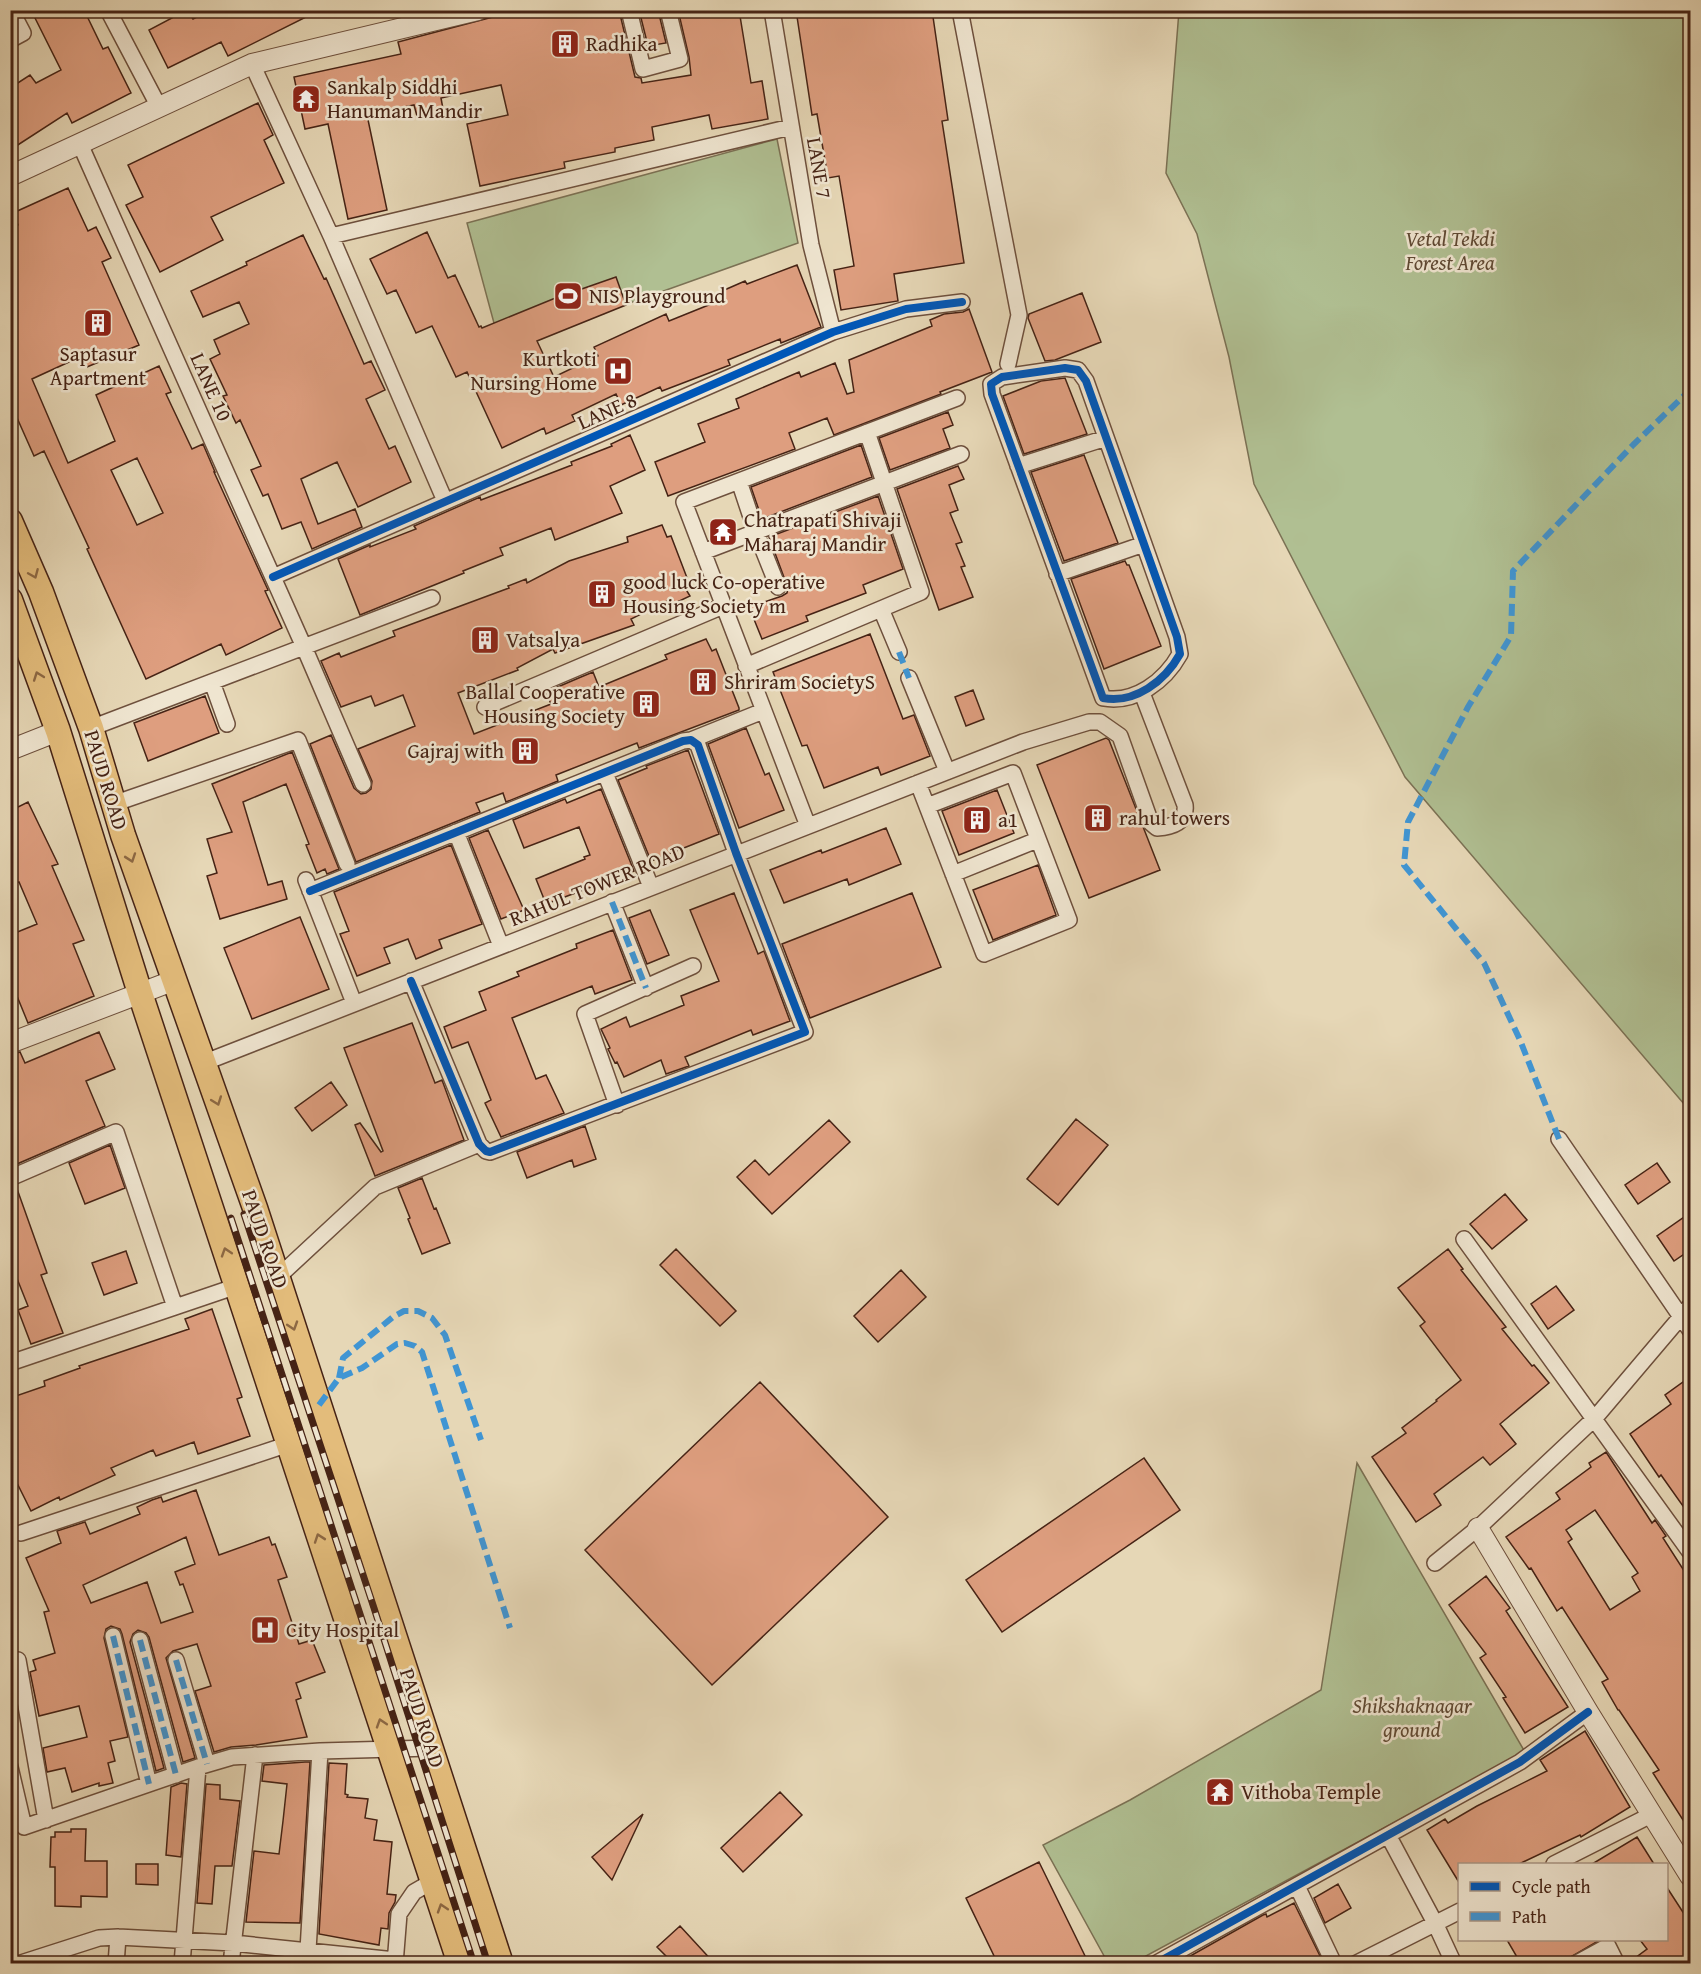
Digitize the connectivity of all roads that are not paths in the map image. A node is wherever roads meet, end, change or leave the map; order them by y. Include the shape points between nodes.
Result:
1 (11, 10) edge
2 (108, 10) edge
3 (478, 10) edge
4 (629, 10) edge
5 (668, 10) edge
6 (772, 10) edge
7 (960, 10) edge
8 (422, 17) edge
9 (10, 39) edge
10 (252, 64) junction
11 (159, 107) junction
12 (791, 127) junction
13 (80, 144) junction
14 (10, 176) edge
15 (331, 236) junction
16 (962, 302) dead end
17 (833, 332) junction
18 (1008, 364) dead end
19 (957, 398) dead end
20 (867, 432) junction
21 (1107, 438) junction
22 (961, 454) dead end
23 (1018, 466) junction
24 (739, 481) junction
25 (884, 484) junction
26 (445, 501) junction
27 (10, 521) edge
28 (756, 532) junction
29 (1144, 544) junction
30 (703, 552) junction
31 (1057, 574) junction
32 (273, 577) junction
33 (778, 587) dead end
34 (432, 598) dead end
35 (10, 600) edge
36 (723, 606) junction
37 (881, 609) junction
38 (15, 625) edge
39 (304, 647) junction
40 (899, 652) dead end
41 (746, 666) junction
42 (909, 678) dead end
43 (212, 682) junction
44 (1142, 693) junction
45 (485, 707) dead end
46 (763, 711) junction
47 (227, 724) dead end
48 (91, 728) junction
49 (58, 731) junction
50 (691, 740) junction
51 (10, 750) edge
52 (947, 771) junction
53 (605, 773) junction
54 (918, 783) junction
55 (363, 784) dead end
56 (113, 804) junction
57 (927, 806) junction
58 (808, 826) junction
59 (456, 832) junction
60 (1037, 840) junction
61 (736, 853) junction
62 (347, 864) dead end
63 (953, 874) junction
64 (651, 887) junction
65 (612, 902) junction
66 (501, 946) junction
67 (693, 966) dead end
68 (174, 980) junction
69 (411, 981) junction
70 (646, 988) junction
71 (140, 993) junction
72 (354, 1003) junction
73 (10, 1043) edge
74 (203, 1063) junction
75 (617, 1105) junction
76 (1559, 1139) dead end
77 (479, 1144) junction
78 (10, 1178) edge
79 (1464, 1239) dead end
80 (278, 1277) junction
81 (237, 1286) junction
82 (175, 1307) junction
83 (1686, 1311) edge
84 (1690, 1330) edge
85 (10, 1364) edge
86 (1595, 1418) junction
87 (289, 1444) junction
88 (1478, 1528) junction
89 (21, 1533) dead end
90 (1690, 1552) edge
91 (1434, 1563) dead end
92 (113, 1636) dead end
93 (140, 1640) dead end
94 (18, 1660) dead end
95 (176, 1660) dead end
96 (1588, 1712) junction
97 (432, 1748) junction
98 (390, 1750) junction
99 (320, 1751) junction
100 (255, 1755) junction
101 (202, 1766) junction
102 (10, 1767) edge
103 (176, 1775) junction
104 (149, 1784) junction
105 (1653, 1814) junction
106 (46, 1820) junction
107 (1388, 1835) junction
108 (1556, 1863) edge
109 (1690, 1876) edge
110 (433, 1881) junction
111 (1297, 1886) junction
112 (1458, 1912) edge
113 (1436, 1923) junction
114 (118, 1937) junction
115 (184, 1940) junction
116 (233, 1943) junction
117 (308, 1950) junction
118 (395, 1962) edge
119 (18, 1964) edge
120 (116, 1964) edge
121 (182, 1964) edge
122 (231, 1964) edge
123 (460, 1964) edge
124 (501, 1964) edge
125 (1155, 1964) edge
126 (1334, 1964) edge
127 (1355, 1964) edge
128 (1454, 1964) edge
129 (1575, 1964) edge
130 (1617, 1964) edge

1 - 9 street via 23,33
2 - 11 street
3 - 8 street
4 - 5 street via 643,69 680,59
6 - 12 street, LANE 7
7 - 18 street via 1018,315
8 - 10 street
10 - 11 street
10 - 15 street
11 - 13 street
12 - 15 street
12 - 17 street, LANE 7 via 811,245
13 - 14 street
13 - 32 street, LANE 10
15 - 26 street
16 - 17 street, LANE 8 via 906,309
17 - 26 street, LANE 8
19 - 20 street
20 - 24 street
20 - 25 street
21 - 23 street
21 - 23 street via 1086,381 1078,370 1065,368 1002,377 991,384 992,394
21 - 29 street
22 - 25 street
23 - 31 street
24 - 28 street
24 - 30 street via 684,502
25 - 28 street
25 - 37 street via 921,592
26 - 32 street, LANE 8
27 -> 48 main road, PAUD ROAD
28 - 30 street
28 - 33 street
29 - 31 street
29 - 44 street via 1180,654 1173,667
30 - 36 street
31 - 44 street via 1103,698 1113,700
32 - 39 street, LANE 10
34 - 39 street
35 - 38 main road, PAUD ROAD
36 - 41 street
36 - 45 street
37 - 40 street
37 - 41 street
49 -> 38 main road, PAUD ROAD
39 - 43 street
39 - 55 street, LANE 10
41 - 46 street
42 - 52 street
43 - 47 street
43 - 48 street
44 - 52 street, RAHUL TOWER ROAD via 1185,805 1183,820 1157,828 1151,823 1120,736 1100,722 1089,722
46 - 50 street
46 - 58 street
48 - 56 main road, PAUD ROAD
49 - 51 street
49 - 71 main road, PAUD ROAD
50 - 53 street
50 - 61 street via 698,745
52 - 54 street, RAHUL TOWER ROAD
53 - 59 street
53 - 64 street
54 - 57 street
54 - 58 street, RAHUL TOWER ROAD
56 - 62 street via 298,740
56 -> 68 main road, PAUD ROAD
57 - 60 street via 1013,772
57 - 63 street
58 - 61 street, RAHUL TOWER ROAD
59 - 66 street
59 - 72 street via 308,885
60 - 63 street
60 - 63 street via 1069,920 984,954
61 - 64 street, RAHUL TOWER ROAD
61 - 75 street via 805,1032
64 - 65 street, RAHUL TOWER ROAD
65 - 66 street, RAHUL TOWER ROAD
65 - 70 street
66 - 69 street, RAHUL TOWER ROAD
67 - 70 street
68 - 71 street
68 - 74 main road, PAUD ROAD
69 - 72 street, RAHUL TOWER ROAD
69 - 77 street
70 - 75 street via 585,1014
71 - 73 street
81 -> 71 main road, PAUD ROAD
72 - 74 street, RAHUL TOWER ROAD
74 -> 80 main road, PAUD ROAD
75 - 77 street via 494,1152
76 - 83 street
77 - 80 street via 375,1187
78 - 82 street via 116,1132
79 - 86 street
80 -> 97 main road, PAUD ROAD
81 - 82 street
81 - 87 main road, PAUD ROAD
82 - 85 street
83 - 84 street
83 - 86 street
86 - 88 street
86 - 90 street
87 - 89 street
98 -> 87 main road, PAUD ROAD
88 - 91 street
88 - 96 street
92 - 104 street
93 - 103 street
94 - 106 street
95 - 101 street
96 - 105 street
96 - 107 street via 1520,1762
97 - 98 street
97 - 124 main road, PAUD ROAD
98 - 99 street
98 - 110 main road, PAUD ROAD
99 - 100 street
99 - 117 street
100 - 101 street
100 - 116 street
101 - 103 street
101 - 115 street
102 - 106 street via 24,1827
103 - 104 street
104 - 106 street
105 - 108 street
105 - 109 street
107 - 111 street
107 - 113 street
110 - 118 street via 414,1892 399,1914
123 -> 110 main road, PAUD ROAD
111 - 125 street
111 - 126 street
112 - 113 street
113 - 127 street
113 - 128 street
114 - 115 street
114 - 119 street via 99,1938
114 - 120 street
115 - 116 street
115 - 121 street
116 - 117 street
116 - 122 street
117 - 118 street
129 - 130 street via 1608,1946

